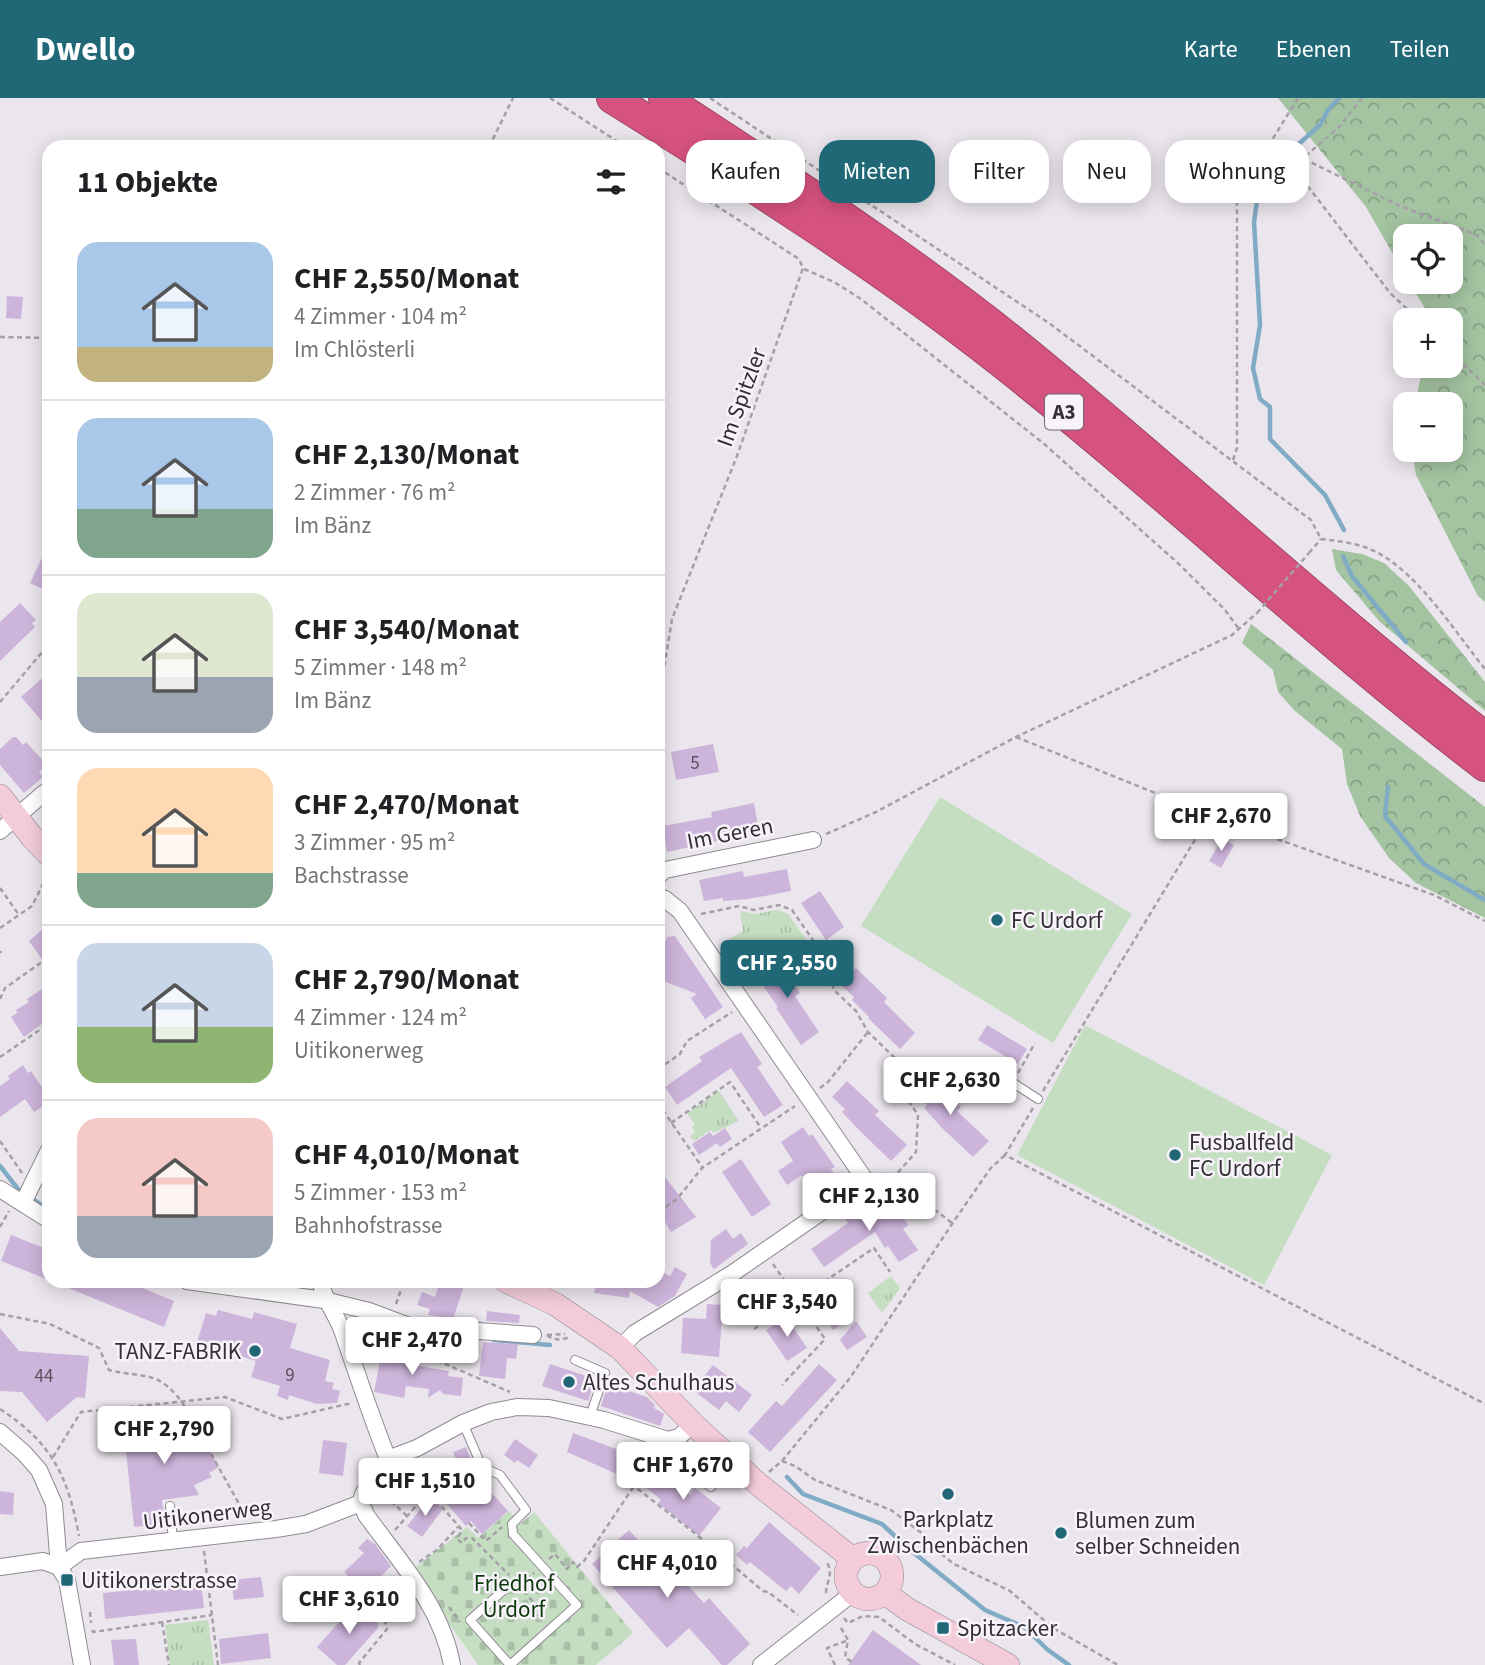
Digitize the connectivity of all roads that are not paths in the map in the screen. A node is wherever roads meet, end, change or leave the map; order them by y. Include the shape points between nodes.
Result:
1 (612, 98) edge
2 (664, 98) edge
3 (1485, 737) edge
4 (1485, 766) edge
5 (42, 794) edge
6 (0, 796) edge
7 (8, 825) edge
8 (813, 840) road end
9 (42, 850) edge
10 (665, 870) edge
11 (665, 899) edge
12 (993, 1070) dead end
13 (1038, 1099) road end
14 (42, 1164) edge
15 (0, 1189) edge
16 (27, 1194) junction
17 (42, 1212) edge
18 (239, 1288) edge
19 (321, 1288) edge
20 (521, 1288) edge
21 (324, 1300) junction
22 (540, 1335) road end
23 (620, 1348) junction
24 (575, 1360) road end
25 (590, 1416) junction
26 (463, 1423) junction
27 (693, 1424) junction
28 (0, 1432) edge
29 (663, 1439) junction
30 (388, 1459) junction
31 (735, 1463) junction
32 (456, 1490) dead end
33 (361, 1503) junction
34 (170, 1506) dead end
35 (173, 1541) junction
36 (853, 1559) junction
37 (0, 1567) edge
38 (59, 1567) junction
39 (507, 1587) dead end
40 (853, 1593) junction
41 (885, 1593) junction
42 (998, 1662) edge
43 (82, 1665) edge
44 (452, 1665) edge
45 (510, 1665) edge
46 (761, 1665) edge

1 - 4 highway, A3 via 836,242 998,360
2 - 3 highway, A3 via 850,221 1012,341
5 - 7 street
6 - 7 main road
7 - 9 main road
8 - 10 street, Im Geren
11 - 23 street via 684,917 866,1181 684,1305 635,1333
12 - 13 lane
14 - 16 street
15 - 16 street
16 - 17 street
18 - 21 street
19 - 21 street
20 - 23 main road via 555,1304
21 - 22 street via 409,1326
21 - 30 street via 340,1326
23 - 27 main road
24 - 25 lane via 606,1373
25 - 26 street via 517,1407
25 - 29 street
26 - 30 street
26 - 45 lane via 482,1467 500,1475 526,1510 512,1524 513,1534 577,1605
27 - 29 street via 679,1437
27 - 31 main road
28 - 38 street via 32,1462 48,1488 54,1504
29 - 31 lane via 672,1456 711,1487
30 - 32 lane via 440,1489
30 - 33 street via 370,1481
31 - 36 main road
33 - 35 street, Uitikonerweg via 306,1524
33 - 44 street via 415,1573 445,1637
34 - 35 lane
35 - 38 street, Uitikonerweg via 81,1551
36 - 40 main road via 846,1575
36 - 41 main road via 868,1553 884,1558 892,1571
37 - 38 street via 43,1561
38 - 43 street via 67,1580
39 - 45 lane via 470,1620
40 - 41 main road via 868,1599
40 - 46 street
41 - 42 main road

